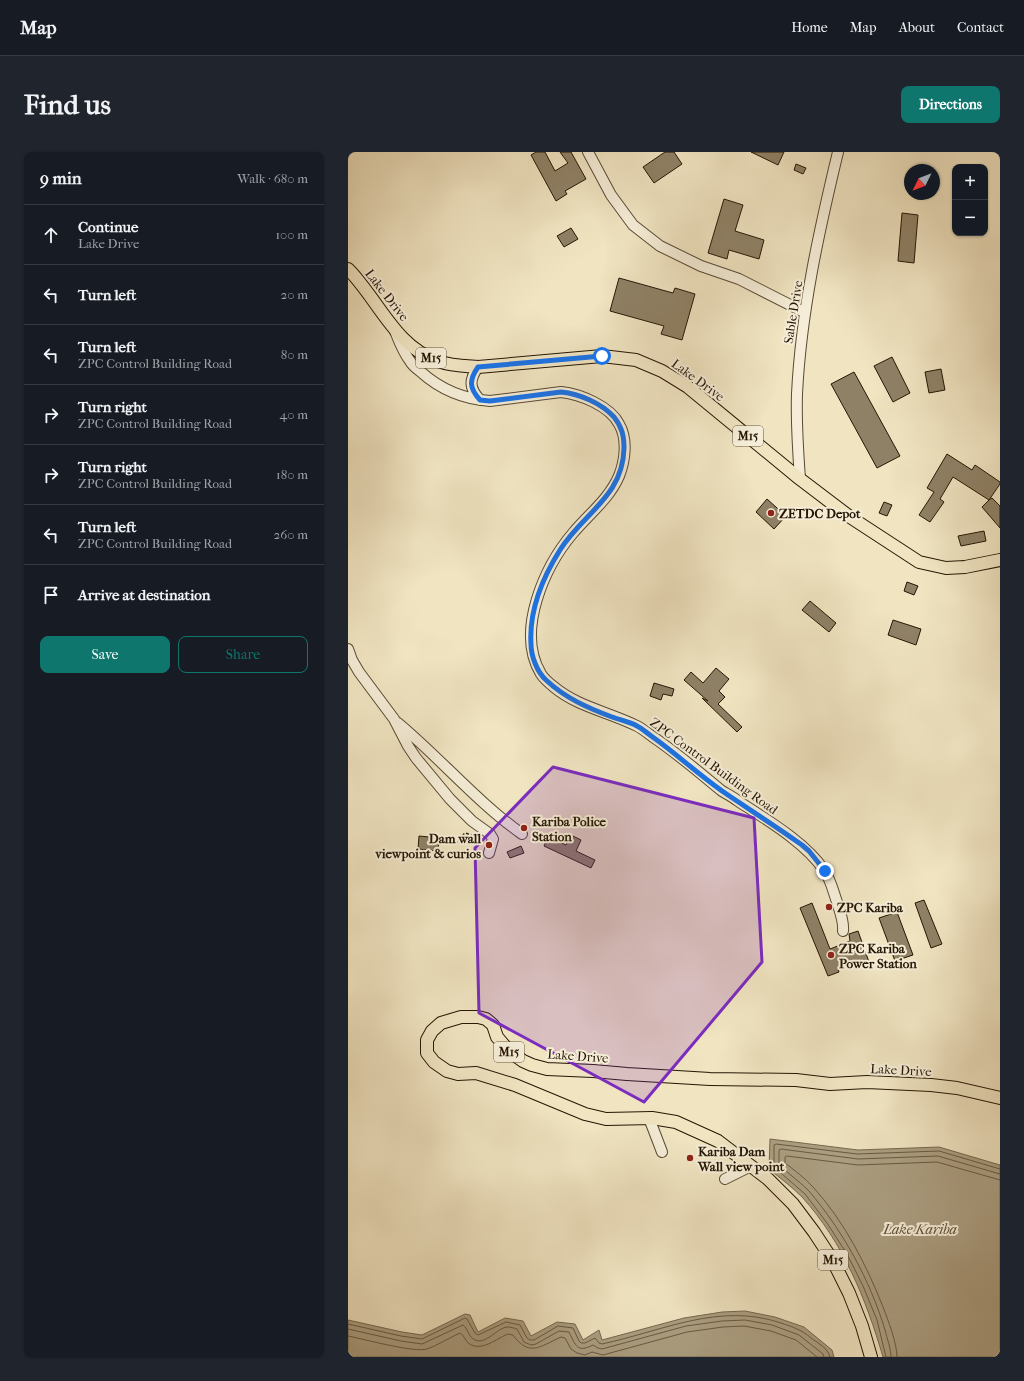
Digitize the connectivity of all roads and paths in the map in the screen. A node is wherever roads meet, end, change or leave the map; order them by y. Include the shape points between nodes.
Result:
1 (588, 152) edge
2 (838, 152) edge
3 (348, 269) edge
4 (804, 312) junction
5 (394, 329) junction
6 (478, 367) junction
7 (480, 400) junction
8 (800, 479) junction
9 (1000, 560) edge
10 (348, 649) edge
11 (394, 719) junction
12 (522, 834) dead end
13 (493, 839) junction
14 (455, 842) dead end
15 (489, 853) dead end
16 (843, 931) dead end
17 (1000, 1098) edge
18 (649, 1118) junction
19 (662, 1152) dead end
20 (751, 1166) junction
21 (726, 1179) dead end
22 (871, 1357) edge

1 - 4 street via 611,195 633,225 660,246 701,266 739,279
2 - 4 street, Sable Drive
3 - 5 main road, Lake Drive / M15 via 372,297
4 - 8 street, Sable Drive via 797,395
5 - 6 main road, Lake Drive / M15 via 416,350 437,361
5 - 7 street, ZPC Control Building Road via 411,363 433,383 456,394
6 - 7 street via 472,375 471,384
6 - 8 main road, Lake Drive / M15 via 602,356 636,360 662,371 688,388
7 - 16 street, ZPC Control Building Road via 572,393 590,400 611,414 619,424 624,437 619,477 605,499 560,549 539,593 530,643 540,674 563,694 588,708 637,726 725,793 802,845 825,871 844,923
8 - 9 main road, Lake Drive / M15 via 850,517 919,562 946,568
10 - 11 street via 359,672
11 - 12 street via 485,804
11 - 13 street via 408,746 430,776 472,821
13 - 14 path via 486,837 480,840 465,833 463,843
13 - 15 street
17 - 18 main road, Lake Drive / M15 via 931,1085 710,1080 547,1069 523,1061 509,1051 497,1037 493,1025 478,1017 461,1017 441,1023 427,1040 427,1053 434,1062 447,1071 458,1074 476,1073 515,1085 584,1114 606,1119
18 - 19 street
18 - 20 main road, Lake Drive / M15 via 676,1122 718,1141
20 - 21 street
20 - 22 main road, Lake Drive / M15 via 793,1204 833,1261 862,1326

